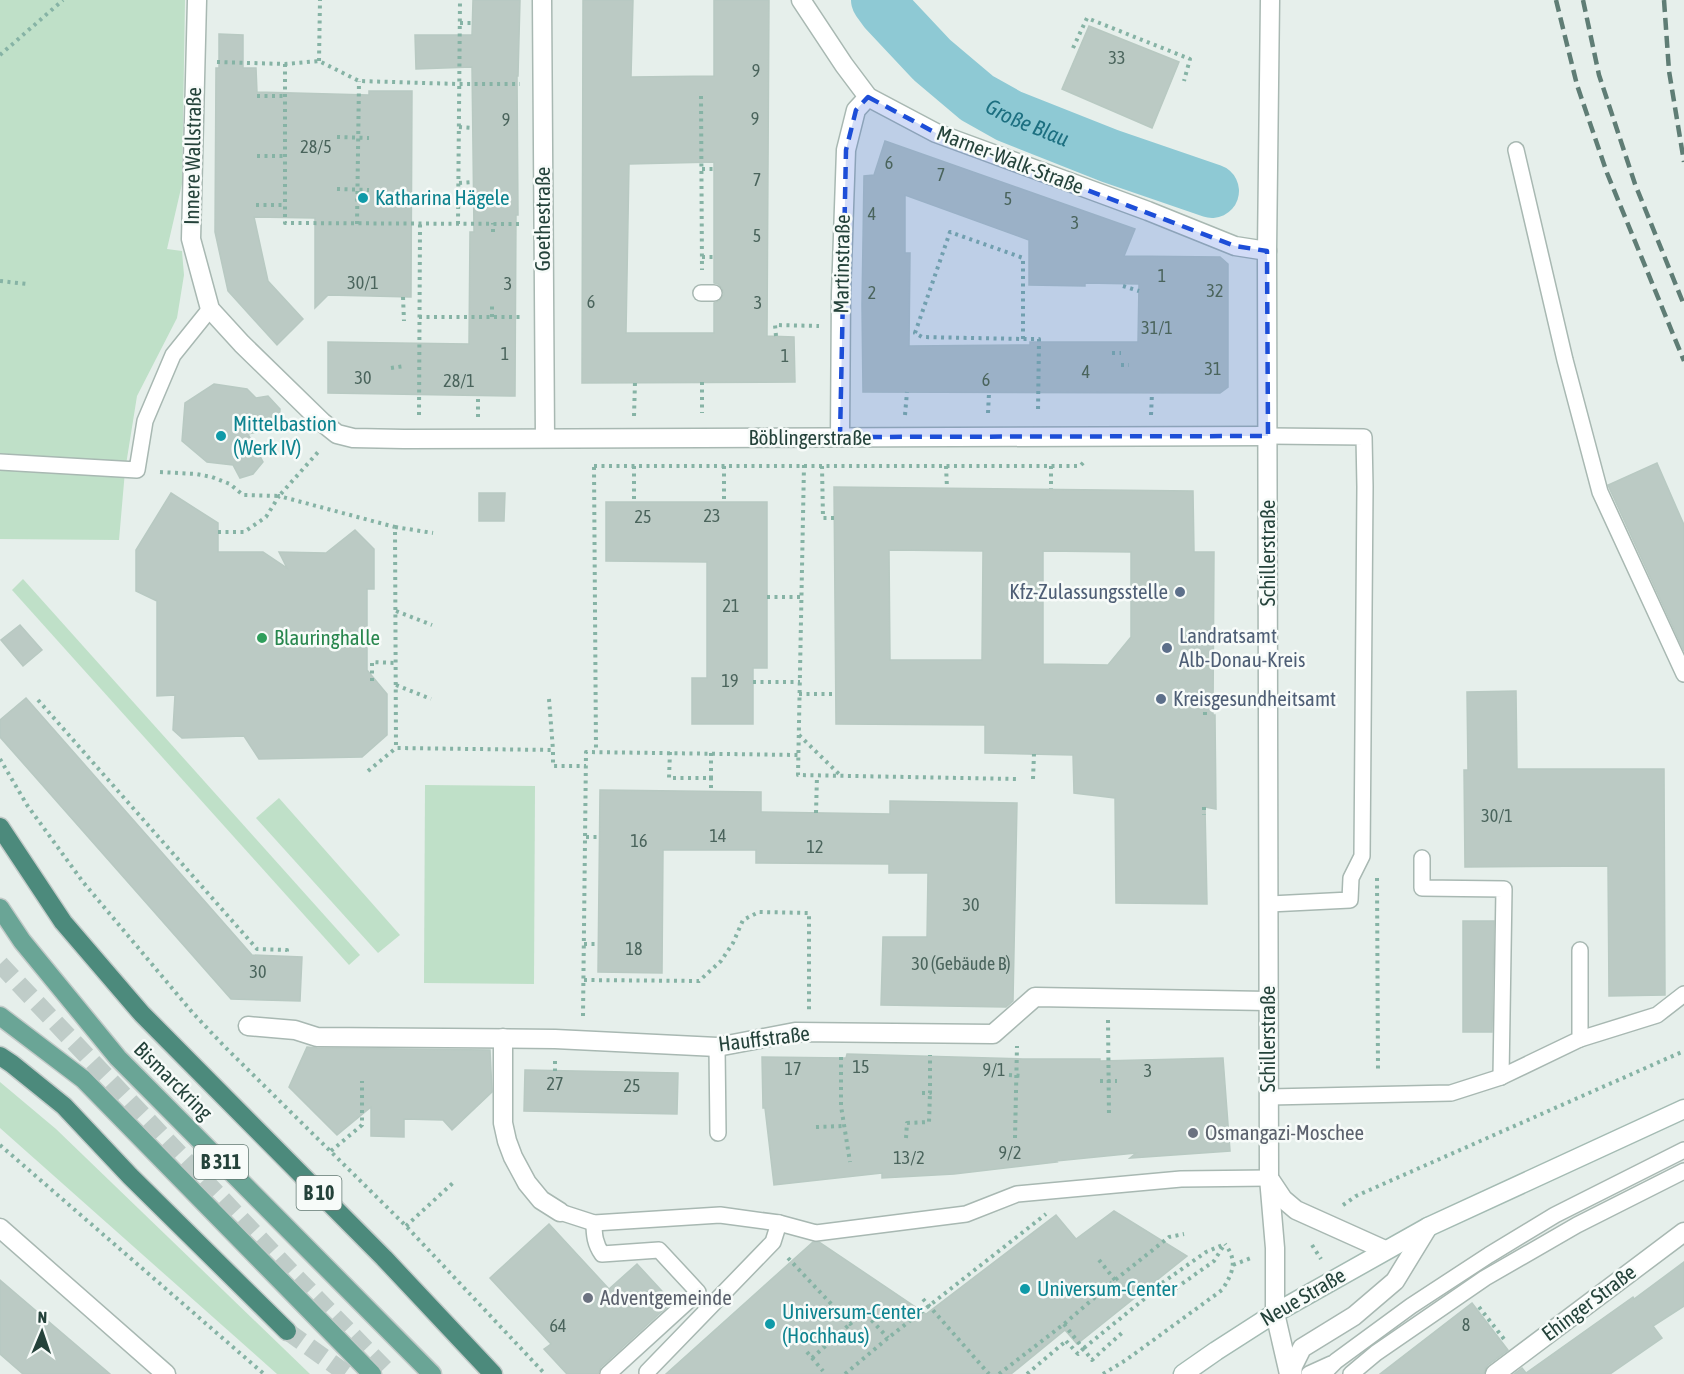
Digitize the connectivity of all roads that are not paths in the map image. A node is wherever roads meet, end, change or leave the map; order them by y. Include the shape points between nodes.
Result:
1 (197, 0) edge
2 (542, 0) edge
3 (801, 0) edge
4 (1270, 0) edge
5 (868, 97) junction
6 (1516, 150) dead end
7 (1267, 251) junction
8 (210, 309) junction
9 (345, 436) joint
10 (1268, 436) junction
11 (840, 437) junction
12 (545, 438) junction
13 (0, 462) edge
14 (1684, 674) edge
15 (0, 827) edge
16 (1422, 858) dead end
17 (1268, 904) junction
18 (0, 908) edge
19 (1580, 950) dead end
20 (1684, 994) edge
21 (1268, 1001) junction
22 (0, 1016) edge
23 (248, 1026) dead end
24 (503, 1038) junction
25 (1580, 1039) junction
26 (717, 1047) junction
27 (0, 1056) edge
28 (1502, 1077) junction
29 (1268, 1097) junction
30 (1684, 1109) edge
31 (718, 1133) dead end
32 (1684, 1150) edge
33 (1684, 1171) edge
34 (1269, 1178) junction
35 (560, 1212) joint
36 (594, 1223) junction
37 (779, 1223) junction
38 (1428, 1227) junction
39 (0, 1228) edge
40 (1684, 1232) edge
41 (1385, 1250) junction
42 (1275, 1313) junction
43 (287, 1330) tunnel mouth
44 (1336, 1361) junction
45 (646, 1372) dead end
46 (166, 1374) edge
47 (372, 1374) edge
48 (432, 1374) edge
49 (493, 1374) edge
50 (608, 1374) edge
51 (1183, 1374) edge
52 (1290, 1374) edge
53 (1309, 1374) edge
54 (1323, 1374) edge
55 (1351, 1374) edge
56 (1495, 1374) edge

1 - 8 street, Innere Wallstraße via 191,239
2 - 12 street, Goethestraße
3 - 5 street, Marner-Walk-Straße
4 - 7 street, Schillerstraße
5 - 7 street, Marner-Walk-Straße via 936,133 1235,246
5 - 11 street, Martinstraße via 856,110 846,150
6 - 14 lane via 1600,492
7 - 10 street, Schillerstraße
8 - 9 street, Innere Wallstraße via 322,422
8 - 13 lane via 173,355 145,421 138,470
9 - 12 street, Böblingerstraße
10 - 11 street, Böblingerstraße
10 - 17 street, Schillerstraße
10 - 17 lane via 1365,437 1362,856 1351,878 1350,900
11 - 12 street, Böblingerstraße
15 - 49 highway, B 10 via 63,922 142,1014
16 - 28 lane via 1422,888 1504,889
17 - 21 street, Schillerstraße
18 - 48 main road, Bismarckring / B 311 via 22,941 118,1058
19 - 25 lane
20 - 25 lane via 1657,1015
21 - 26 street, Hauffstraße via 1035,997 993,1034 795,1032
21 - 29 street, Schillerstraße
22 - 47 main road, B 311 via 83,1079
23 - 24 street, Hauffstraße via 295,1030 317,1037
24 - 26 street, Hauffstraße
24 - 35 street via 503,1123 507,1141 527,1183 541,1200
25 - 28 lane
26 - 31 lane
27 - 43 highway via 64,1106
28 - 29 lane via 1451,1094
29 - 34 street, Schillerstraße
30 - 38 street, Neue Straße
32 - 44 lane via 1555,1215 1489,1255
33 - 55 lane via 1577,1224 1485,1278
34 - 37 lane via 1181,1179 1017,1194 966,1214 816,1233
34 - 41 street via 1296,1210
34 - 42 street, Schillerstraße
35 - 36 lane
36 - 37 lane via 720,1215
36 - 50 lane via 602,1260 659,1250 698,1292
37 - 45 lane via 773,1242
38 - 41 street, Neue Straße
38 - 52 street, Neue Straße via 1395,1281 1354,1316 1302,1348
39 - 46 street
40 - 56 street, Ehinger Straße
41 - 42 street, Neue Straße
42 - 51 street, Neue Straße
42 - 52 street, Schillerstraße
44 - 53 lane
44 - 54 lane

